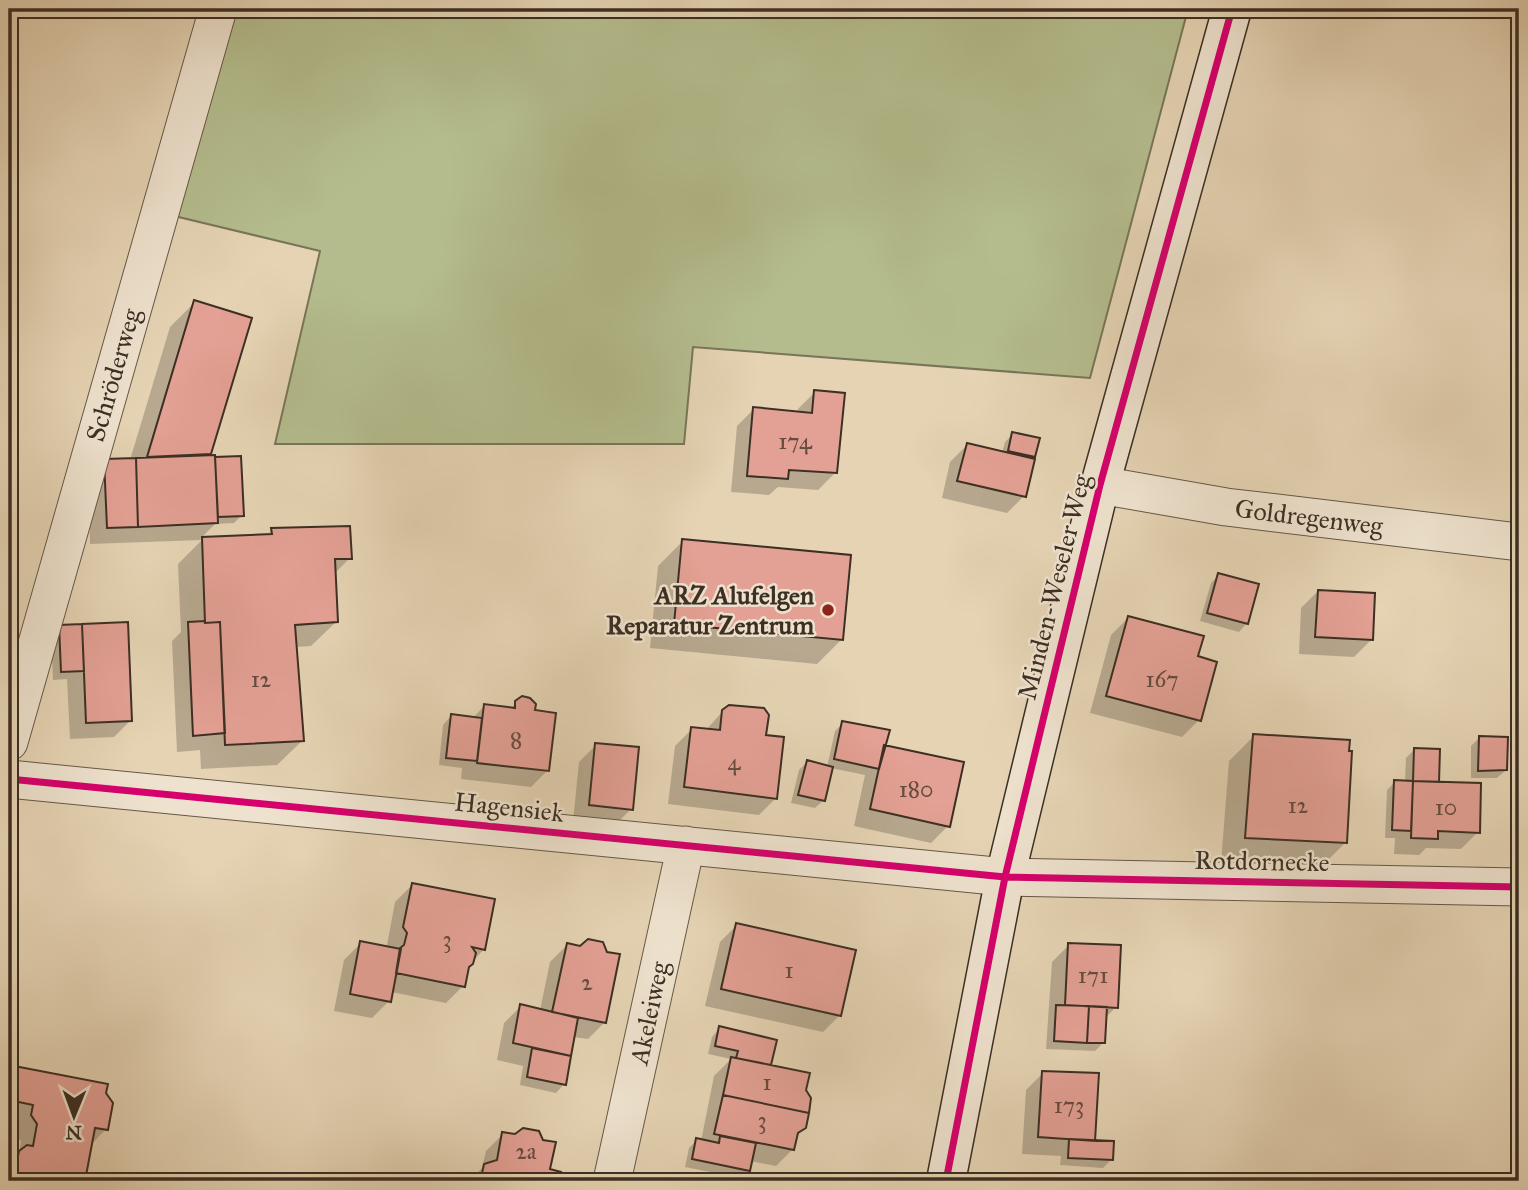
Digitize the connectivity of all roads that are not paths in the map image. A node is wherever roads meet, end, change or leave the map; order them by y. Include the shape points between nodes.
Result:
1 (218, 9) edge
2 (1232, 9) edge
3 (1100, 485) junction
4 (1519, 542) edge
5 (9, 742) edge
6 (9, 779) edge
7 (686, 845) junction
8 (1005, 877) junction
9 (1519, 887) edge
10 (612, 1181) edge
11 (946, 1181) edge

1 - 5 street, Schröderweg
2 - 3 street, Minden-Weseler Weg
3 - 4 street, Goldregenweg via 1226,507
3 - 8 street, Minden-Weseler Weg
6 - 7 street, Hagensiek
7 - 8 street, Hagensiek
7 - 10 street, Akeleiweg
8 - 9 street, Rotdornecke
8 - 11 street, Minden-Weseler Weg

